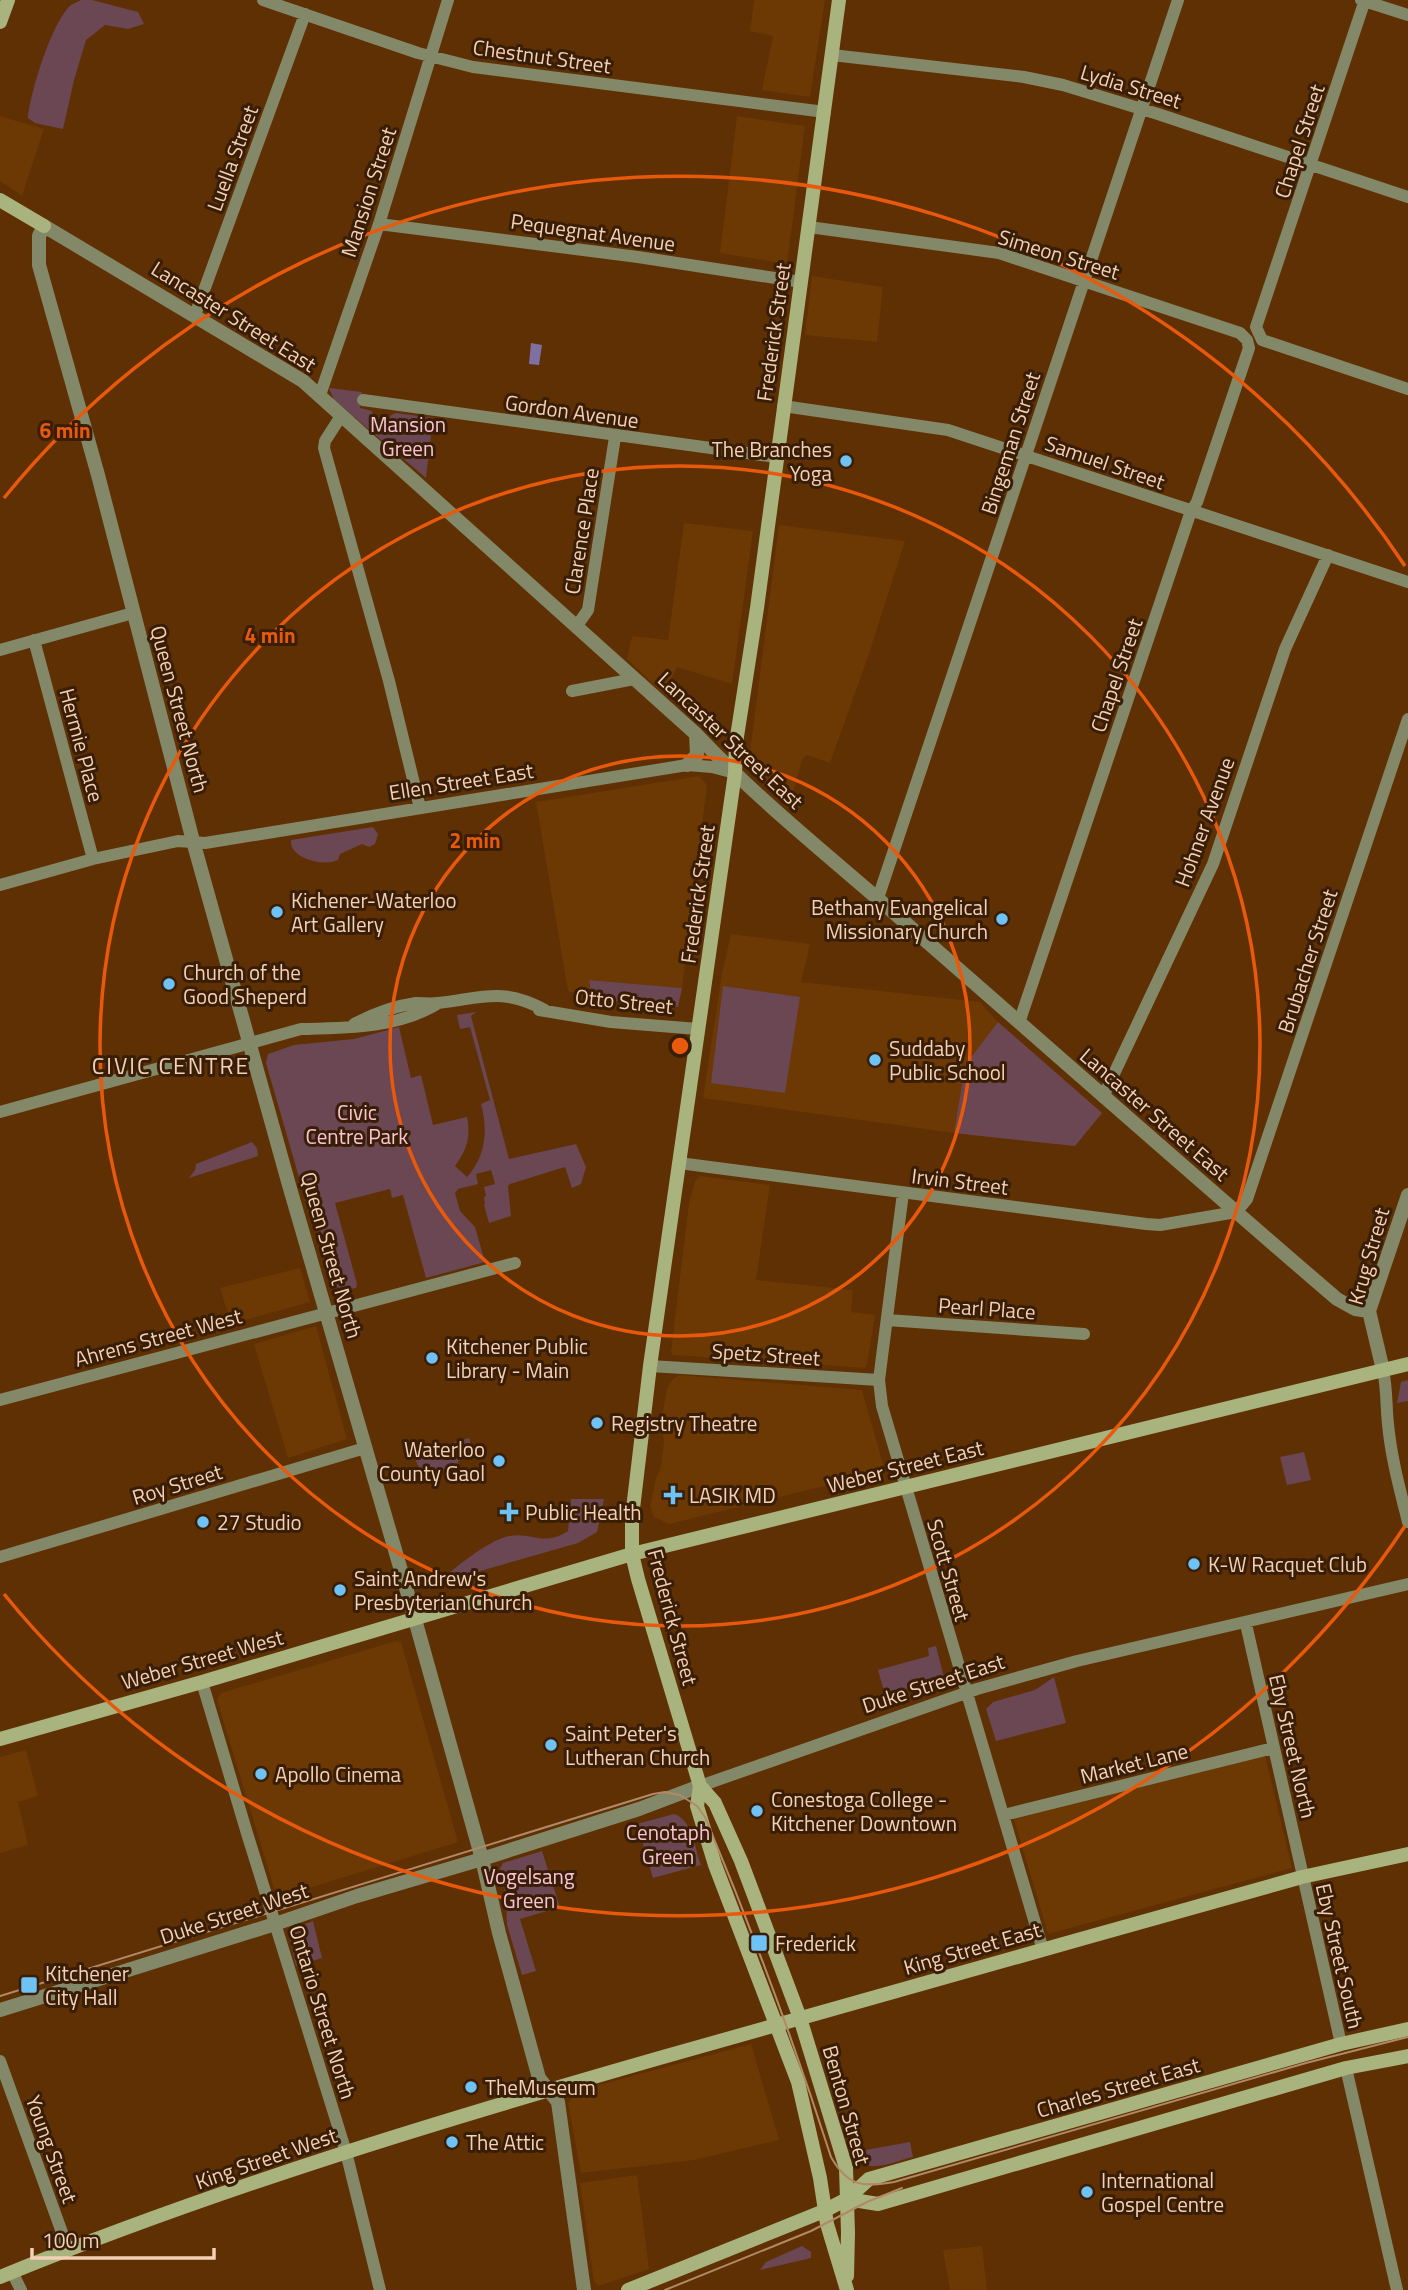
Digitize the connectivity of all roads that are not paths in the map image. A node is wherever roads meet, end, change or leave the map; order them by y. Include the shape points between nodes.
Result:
1 (8, 0) edge
2 (263, 0) edge
3 (448, 0) edge
4 (839, 0) edge
5 (1178, 0) edge
6 (1364, 0) edge
7 (305, 15) junction
8 (1408, 15) edge
9 (0, 22) edge
10 (832, 55) junction
11 (430, 56) junction
12 (1143, 109) junction
13 (825, 112) junction
14 (1311, 165) junction
15 (1408, 197) edge
16 (0, 200) edge
17 (379, 224) junction
18 (44, 226) junction
19 (809, 227) junction
20 (1084, 281) junction
21 (801, 282) junction
22 (195, 315) junction
23 (1252, 337) junction
24 (1408, 389) edge
25 (320, 395) junction
26 (363, 400) dead end
27 (783, 406) junction
28 (341, 416) junction
29 (615, 437) junction
30 (1026, 456) junction
31 (776, 457) junction
32 (1191, 511) junction
33 (1328, 555) junction
34 (1408, 583) edge
35 (133, 613) junction
36 (576, 627) junction
37 (34, 640) junction
38 (0, 650) edge
39 (634, 679) junction
40 (572, 691) dead end
41 (1408, 719) edge
42 (696, 734) junction
43 (687, 765) junction
44 (735, 774) junction
45 (420, 808) junction
46 (193, 841) junction
47 (93, 859) junction
48 (0, 886) edge
49 (878, 898) junction
50 (1019, 1023) junction
51 (698, 1030) junction
52 (250, 1043) junction
53 (1103, 1097) junction
54 (0, 1112) edge
55 (679, 1163) junction
56 (903, 1193) junction
57 (1408, 1195) edge
58 (1236, 1212) junction
59 (515, 1263) dead end
60 (1369, 1311) junction
61 (327, 1312) junction
62 (887, 1320) junction
63 (1084, 1334) dead end
64 (1408, 1364) edge
65 (650, 1366) junction
66 (1382, 1370) junction
67 (879, 1380) junction
68 (0, 1400) edge
69 (365, 1448) junction
70 (904, 1488) junction
71 (1408, 1522) edge
72 (632, 1554) junction
73 (0, 1557) edge
74 (1408, 1584) edge
75 (415, 1618) junction
76 (1245, 1623) junction
77 (202, 1682) junction
78 (965, 1693) junction
79 (0, 1739) edge
80 (1273, 1748) junction
81 (700, 1786) junction
82 (1004, 1815) junction
83 (1408, 1854) edge
84 (482, 1859) junction
85 (1303, 1877) junction
86 (275, 1924) junction
87 (1043, 1950) junction
88 (0, 2010) edge
89 (800, 2018) junction
90 (776, 2024) junction
91 (1408, 2029) edge
92 (1341, 2044) junction
93 (1408, 2056) edge
94 (0, 2061) edge
95 (1346, 2068) junction
96 (549, 2089) junction
97 (346, 2152) junction
98 (846, 2168) junction
99 (869, 2179) junction
100 (847, 2199) junction
101 (824, 2211) junction
102 (68, 2249) junction
103 (6, 2274) edge
104 (846, 2289) edge
105 (21, 2290) edge
106 (380, 2290) edge
107 (584, 2290) edge
108 (628, 2290) edge
109 (1397, 2290) edge

1 - 9 main road
2 - 7 street, Chestnut Street
3 - 11 street, Mansion Street
4 - 10 main road, Frederick Street
5 - 12 street, Bingeman Street
6 - 8 street
6 - 14 street, Chapel Street
7 - 11 street, Chestnut Street
7 - 22 street, Luella Street
10 - 12 street, Lydia Street via 1024,77
10 - 13 main road, Frederick Street
11 - 13 street, Chestnut Street via 474,67
11 - 17 street, Mansion Street
12 - 14 street, Lydia Street
12 - 20 street, Bingeman Street
13 - 19 main road, Frederick Street
14 - 15 street, Lydia Street
14 - 23 street, Chapel Street
16 - 18 main road
17 - 21 street, Pequegnat Avenue
17 - 25 street, Mansion Street
18 - 22 street, Lancaster Street East
18 - 35 street, Queen Street North via 38,265
19 - 20 street, Simeon Street via 999,253
19 - 21 main road, Frederick Street
20 - 23 street, Simeon Street
20 - 30 street, Bingeman Street
21 - 27 main road, Frederick Street
22 - 25 street, Lancaster Street East
23 - 24 street, Simeon Street
23 - 32 street, Chapel Street
25 - 28 street, Lancaster Street East
26 - 29 street, Gordon Avenue
27 - 30 street, Samuel Street via 935,427
27 - 31 main road, Frederick Street
28 - 36 street, Lancaster Street East
28 - 45 street via 324,448
29 - 31 street, Gordon Avenue
29 - 36 street, Clarence Place via 589,610
30 - 32 street, Samuel Street
30 - 49 street, Bingeman Street
31 - 44 main road, Frederick Street
32 - 33 street, Samuel Street
32 - 50 street, Chapel Street
33 - 34 street, Samuel Street
33 - 53 street, Hohner Avenue via 1284,649 1213,864
35 - 37 street
35 - 46 street, Queen Street North
36 - 39 street, Lancaster Street East
37 - 38 street
37 - 47 street, Hermie Place
39 - 40 street
39 - 42 street, Lancaster Street East
41 - 58 street, Brubacher Street via 1247,1199
42 - 43 street via 697,755
42 - 44 street, Lancaster Street East
43 - 44 street, Ellen Street East
43 - 45 street, Ellen Street East
44 - 49 street, Lancaster Street East
44 - 51 main road, Frederick Street
45 - 46 street, Ellen Street East
46 - 47 street, Ellen Street East
46 - 52 street, Queen Street North
47 - 48 street, Ellen Street East
49 - 50 street, Lancaster Street East
50 - 53 street, Lancaster Street East
51 - 52 street, Otto Street via 545,1010 519,997 477,996 417,1003 352,1026 301,1028
51 - 55 main road, Frederick Street
52 - 54 street, Otto Street
52 - 61 street, Queen Street North
53 - 58 street, Lancaster Street East
55 - 56 street, Irvin Street
55 - 65 main road, Frederick Street
56 - 58 street, Irvin Street via 1160,1225
56 - 62 street, Scott Street
57 - 60 street, Krug Street
58 - 60 street, Lancaster Street East via 1337,1299
59 - 61 street, Ahrens Street West
60 - 66 street, Krug Street
61 - 68 street, Ahrens Street West
61 - 69 street, Queen Street North
62 - 63 street, Pearl Place
62 - 67 street, Scott Street
64 - 66 main road, Weber Street East
65 - 67 street, Spetz Street
65 - 72 main road, Frederick Street via 632,1517
66 - 70 main road, Weber Street East
66 - 71 street via 1387,1423
67 - 70 street, Scott Street
69 - 73 street, Roy Street
69 - 75 street, Queen Street North
70 - 72 main road, Weber Street East
70 - 78 street, Scott Street
72 - 75 main road, Weber Street East
72 - 81 main road, Frederick Street
74 - 76 street, Duke Street East
75 - 77 main road, Weber Street West
75 - 84 street, Queen Street North
76 - 78 street, Duke Street East via 1077,1661
76 - 80 street, Eby Street North
77 - 79 main road, Weber Street West
77 - 86 street, Ontario Street North
78 - 81 street, Duke Street East
78 - 82 street, Scott Street
80 - 82 street, Market Lane
80 - 85 street, Eby Street North
81 - 84 street, Duke Street East
81 - 89 main road, Frederick Street via 715,1803 741,1861
81 - 90 main road, Frederick Street via 697,1806 712,1854
82 - 87 street, Scott Street
83 - 85 main road, King Street East
84 - 86 street, Duke Street West
84 - 96 street, Queen Street North via 539,2078
85 - 87 main road, King Street East
85 - 92 street, Eby Street South
86 - 88 street, Duke Street West
86 - 97 street, Ontario Street North
87 - 89 main road, King Street East
89 - 90 main road, King Street East
89 - 98 main road, Benton Street
90 - 96 main road, King Street East
90 - 101 main road, Benton Street via 798,2082
91 - 92 main road, Charles Street East
92 - 99 main road, Charles Street East
93 - 95 main road
94 - 102 street, Young Street
95 - 100 main road via 878,2204
95 - 109 street
96 - 97 main road, King Street West
96 - 107 street, Queen Street North via 558,2102
97 - 102 main road, King Street West
97 - 106 street, Ontario Street North
98 - 99 main road
98 - 100 main road, Benton Street
99 - 100 main road, Charles Street East
100 - 101 main road, Charles Street East
100 - 104 main road, Benton Street
101 - 104 main road, Benton Street
101 - 108 main road, Charles Street East
102 - 103 main road, King Street West
103 - 105 street

